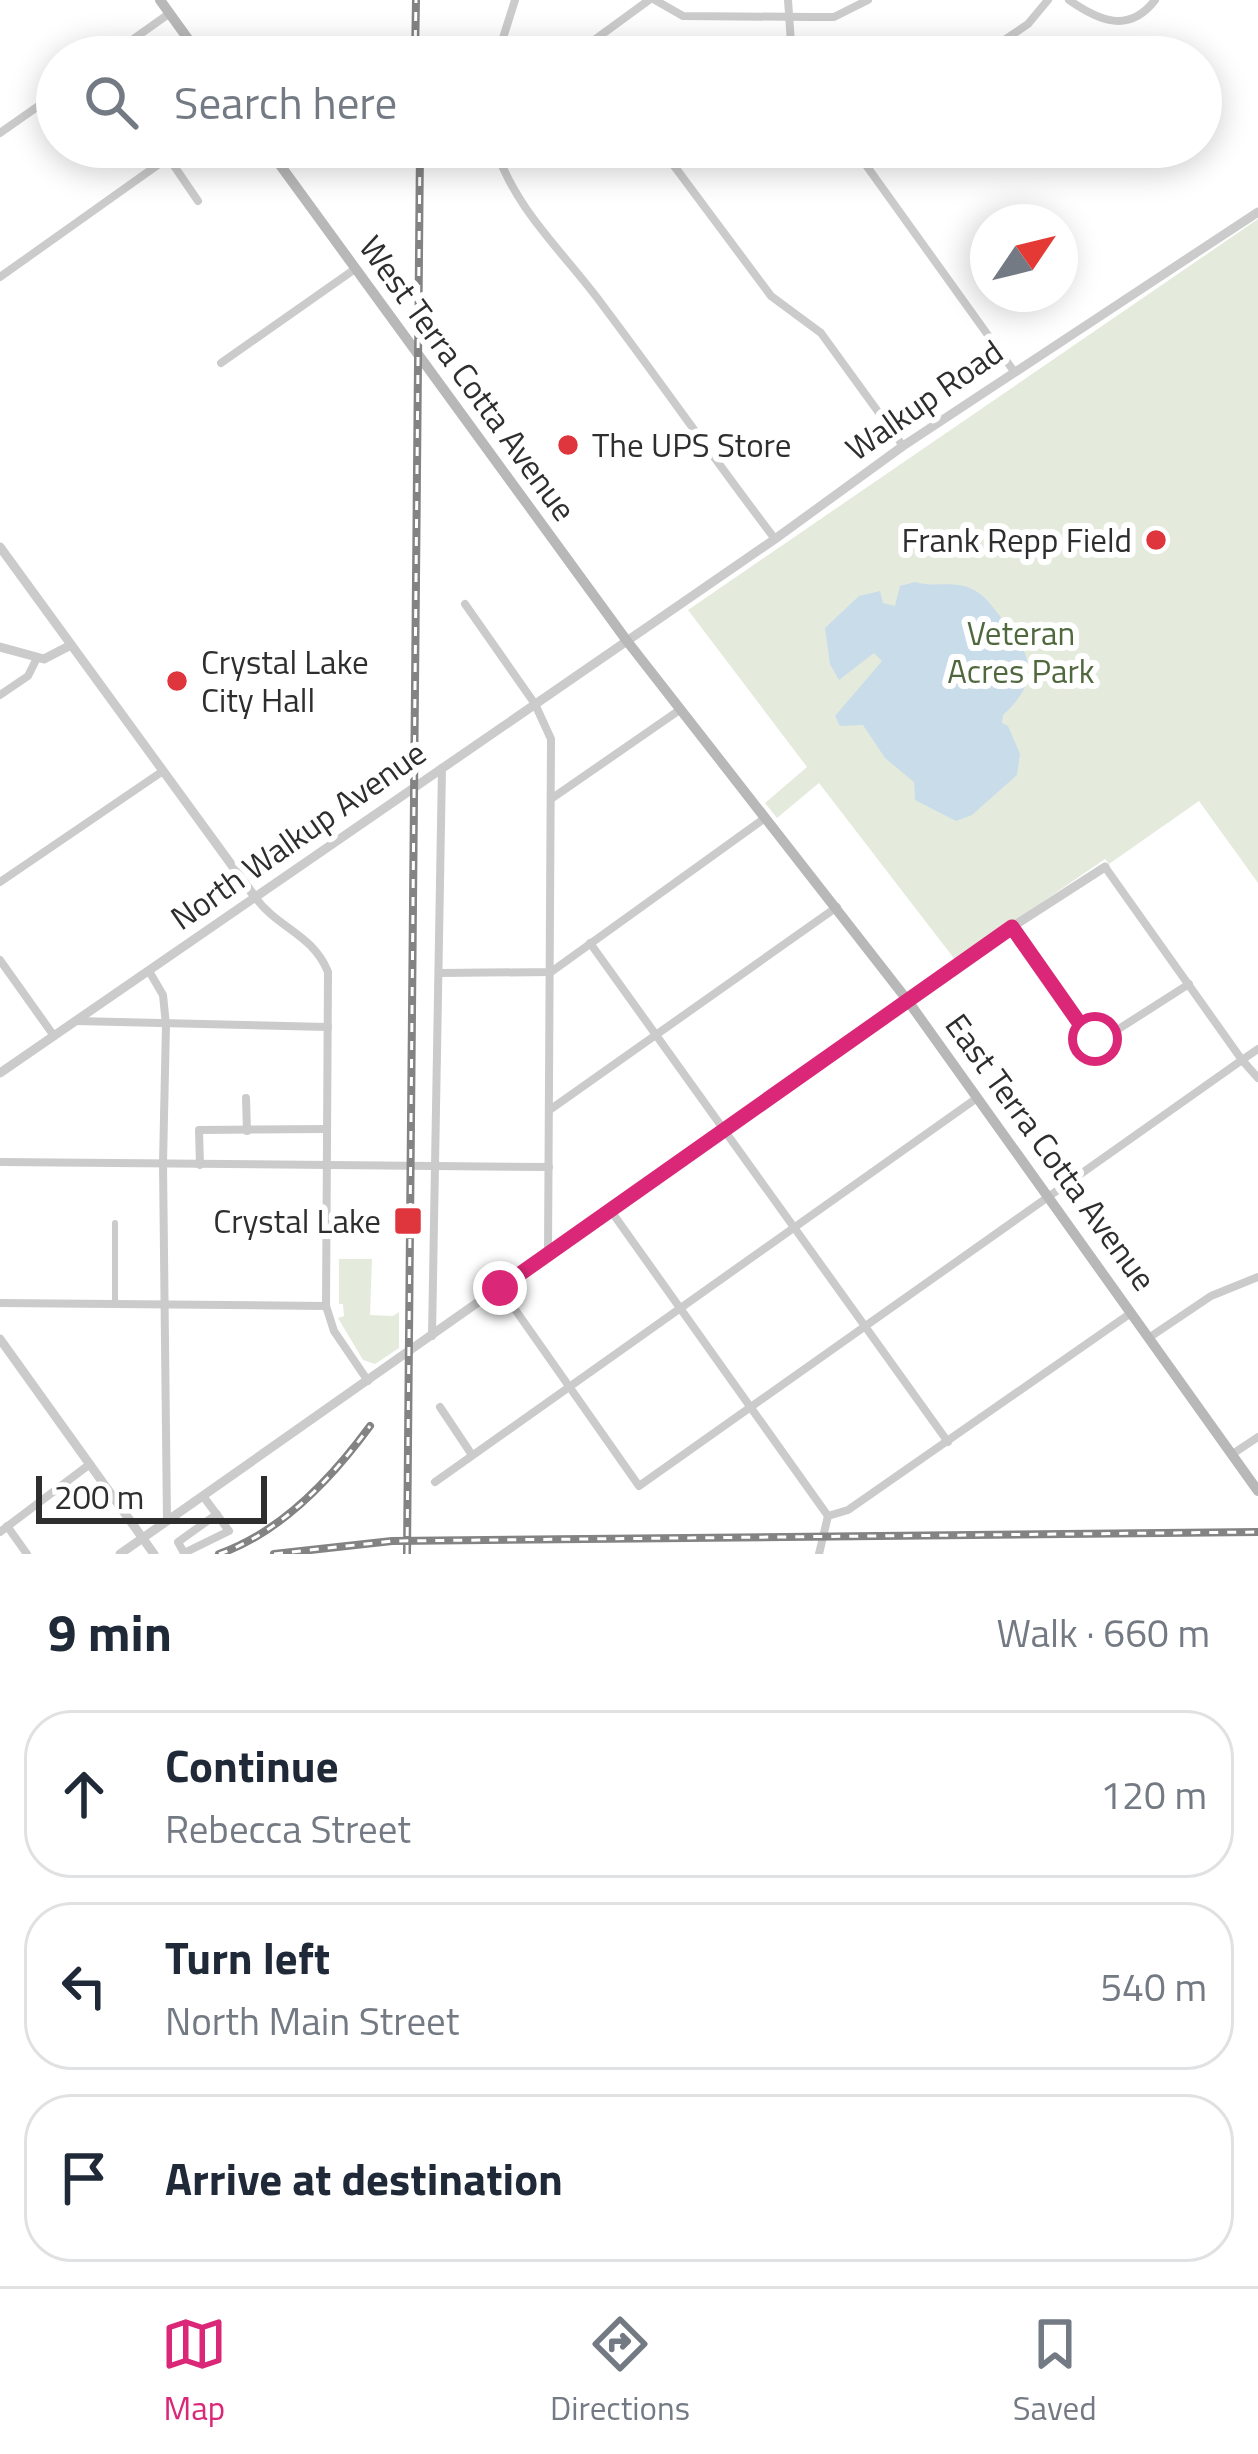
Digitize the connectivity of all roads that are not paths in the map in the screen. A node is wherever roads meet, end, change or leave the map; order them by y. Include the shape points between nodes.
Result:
1 (160, 0) edge
2 (515, 0) edge
3 (652, 0) edge
4 (788, 0) edge
5 (868, 0) edge
6 (1048, 0) edge
7 (1069, 0) edge
8 (1153, 3) edge
9 (170, 13) junction
10 (788, 16) junction
11 (138, 36) edge
12 (186, 36) edge
13 (504, 36) edge
14 (600, 36) edge
15 (790, 36) edge
16 (1010, 36) edge
17 (36, 108) edge
18 (0, 133) edge
19 (154, 168) edge
20 (175, 168) edge
21 (281, 168) edge
22 (502, 168) edge
23 (676, 168) edge
24 (868, 168) edge
25 (198, 201) dead end
26 (1258, 212) edge
27 (355, 269) junction
28 (0, 277) edge
29 (221, 363) dead end
30 (1013, 370) junction
31 (903, 446) junction
32 (776, 539) junction
33 (0, 547) edge
34 (465, 604) dead end
35 (627, 641) junction
36 (71, 645) junction
37 (0, 647) edge
38 (37, 658) junction
39 (0, 695) edge
40 (536, 704) junction
41 (681, 709) junction
42 (442, 768) junction
43 (163, 771) junction
44 (551, 799) junction
45 (766, 817) junction
46 (1105, 867) joint
47 (0, 882) edge
48 (255, 897) junction
49 (837, 907) junction
50 (1012, 927) junction
51 (590, 943) junction
52 (0, 960) edge
53 (149, 971) junction
54 (550, 972) junction
55 (439, 973) junction
56 (1189, 984) junction
57 (908, 1001) junction
58 (76, 1021) junction
59 (166, 1025) junction
60 (328, 1027) junction
61 (54, 1036) junction
62 (656, 1037) junction
63 (1258, 1049) edge
64 (1242, 1060) junction
65 (0, 1073) edge
66 (1258, 1078) edge
67 (246, 1097) dead end
68 (978, 1097) junction
69 (550, 1110) junction
70 (327, 1130) junction
71 (247, 1131) junction
72 (725, 1131) junction
73 (0, 1162) edge
74 (163, 1163) junction
75 (200, 1165) junction
76 (327, 1166) junction
77 (435, 1167) junction
78 (549, 1167) junction
79 (1049, 1196) junction
80 (611, 1211) junction
81 (115, 1223) dead end
82 (795, 1227) junction
83 (548, 1255) junction
84 (1258, 1277) edge
85 (500, 1288) junction
86 (0, 1303) edge
87 (115, 1303) junction
88 (164, 1303) junction
89 (326, 1306) junction
90 (680, 1309) junction
91 (1132, 1312) junction
92 (864, 1326) junction
93 (432, 1336) junction
94 (1150, 1337) junction
95 (0, 1339) edge
96 (368, 1381) junction
97 (569, 1387) junction
98 (440, 1407) dead end
99 (749, 1408) junction
100 (1258, 1437) edge
101 (948, 1442) junction
102 (1234, 1453) junction
103 (472, 1455) junction
104 (90, 1464) junction
105 (435, 1482) dead end
106 (1258, 1488) edge
107 (203, 1496) junction
108 (217, 1514) junction
109 (828, 1516) junction
110 (167, 1521) junction
111 (4, 1529) edge
112 (143, 1538) junction
113 (27, 1554) edge
114 (120, 1554) edge
115 (154, 1554) edge
116 (819, 1554) edge

1 - 9 main road
2 - 13 street
3 - 10 street via 683,16
3 - 14 street
4 - 10 street
5 - 10 street via 834,17
6 - 16 street
7 - 8 street via 1114,23
9 - 11 street
9 - 12 main road
10 - 15 street
17 - 18 street
19 - 28 street
20 - 25 street
21 - 27 main road, West Terra Cotta Avenue
22 - 32 street via 526,212
23 - 31 street via 771,296 821,333
24 - 30 street
26 - 30 street, Walkup Road
27 - 29 street
27 - 35 main road, West Terra Cotta Avenue
30 - 31 street, Walkup Road
31 - 32 street, Walkup Road
32 - 35 street, Walkup Road
33 - 36 street
34 - 40 street
35 - 40 street, North Walkup Avenue
35 - 41 main road, East Terra Cotta Avenue
36 - 38 street
36 - 43 street
37 - 38 street
38 - 39 street via 28,676
40 - 42 street, North Walkup Avenue
40 - 44 street via 550,731
41 - 44 street
41 - 45 main road, East Terra Cotta Avenue
42 - 48 street, North Walkup Avenue
42 - 55 street
43 - 47 street
43 - 48 street
44 - 54 street
45 - 49 main road, East Terra Cotta Avenue
45 - 51 street
46 - 50 street
46 - 56 street
48 - 53 street, North Walkup Avenue
48 - 60 street via 324,962
49 - 57 main road, East Terra Cotta Avenue
49 - 62 street
50 - 56 street via 1087,1034 1103,1039
50 - 57 street
51 - 54 street
51 - 62 street
52 - 61 street
53 - 58 street, North Walkup Avenue
53 - 59 street via 163,995
54 - 55 street
54 - 69 street
55 - 77 street
56 - 64 street
57 - 68 main road, East Terra Cotta Avenue
57 - 72 street
58 - 59 street
58 - 61 street, North Walkup Avenue
59 - 60 street
59 - 74 street
60 - 70 street
61 - 65 street, North Walkup Avenue
62 - 69 street
62 - 72 street
63 - 64 street
64 - 66 street
64 - 79 street
67 - 71 street
68 - 79 main road, East Terra Cotta Avenue
68 - 82 street
69 - 78 street
70 - 71 street
70 - 76 street
71 - 75 street via 200,1130
72 - 80 street
72 - 82 street
73 - 74 street
74 - 75 street
74 - 88 street
75 - 76 street
76 - 77 street
76 - 89 street
77 - 78 street
77 - 93 street
78 - 83 street
79 - 91 main road, East Terra Cotta Avenue
79 - 92 street
80 - 83 street
80 - 90 street
81 - 87 street
82 - 90 street
82 - 92 street
83 - 85 street
84 - 94 street via 1210,1296
85 - 93 street
85 - 97 street
86 - 87 street
87 - 88 street
88 - 89 street
88 - 110 street
89 - 96 street
90 - 97 street
90 - 99 street
91 - 94 main road, East Terra Cotta Avenue
91 - 101 street
92 - 99 street
92 - 101 street
93 - 96 street
94 - 102 main road, East Terra Cotta Avenue
95 - 104 street
96 - 107 street
97 - 99 street via 639,1486
97 - 103 street
98 - 103 street
99 - 109 street
100 - 102 street
101 - 109 street
102 - 106 main road, East Terra Cotta Avenue
103 - 105 street
104 - 111 street
104 - 112 street
107 - 108 street
107 - 110 street
108 - 108 street via 229,1531 184,1553 178,1542
109 - 116 street
110 - 112 street
111 - 113 street
112 - 114 street
112 - 115 street

